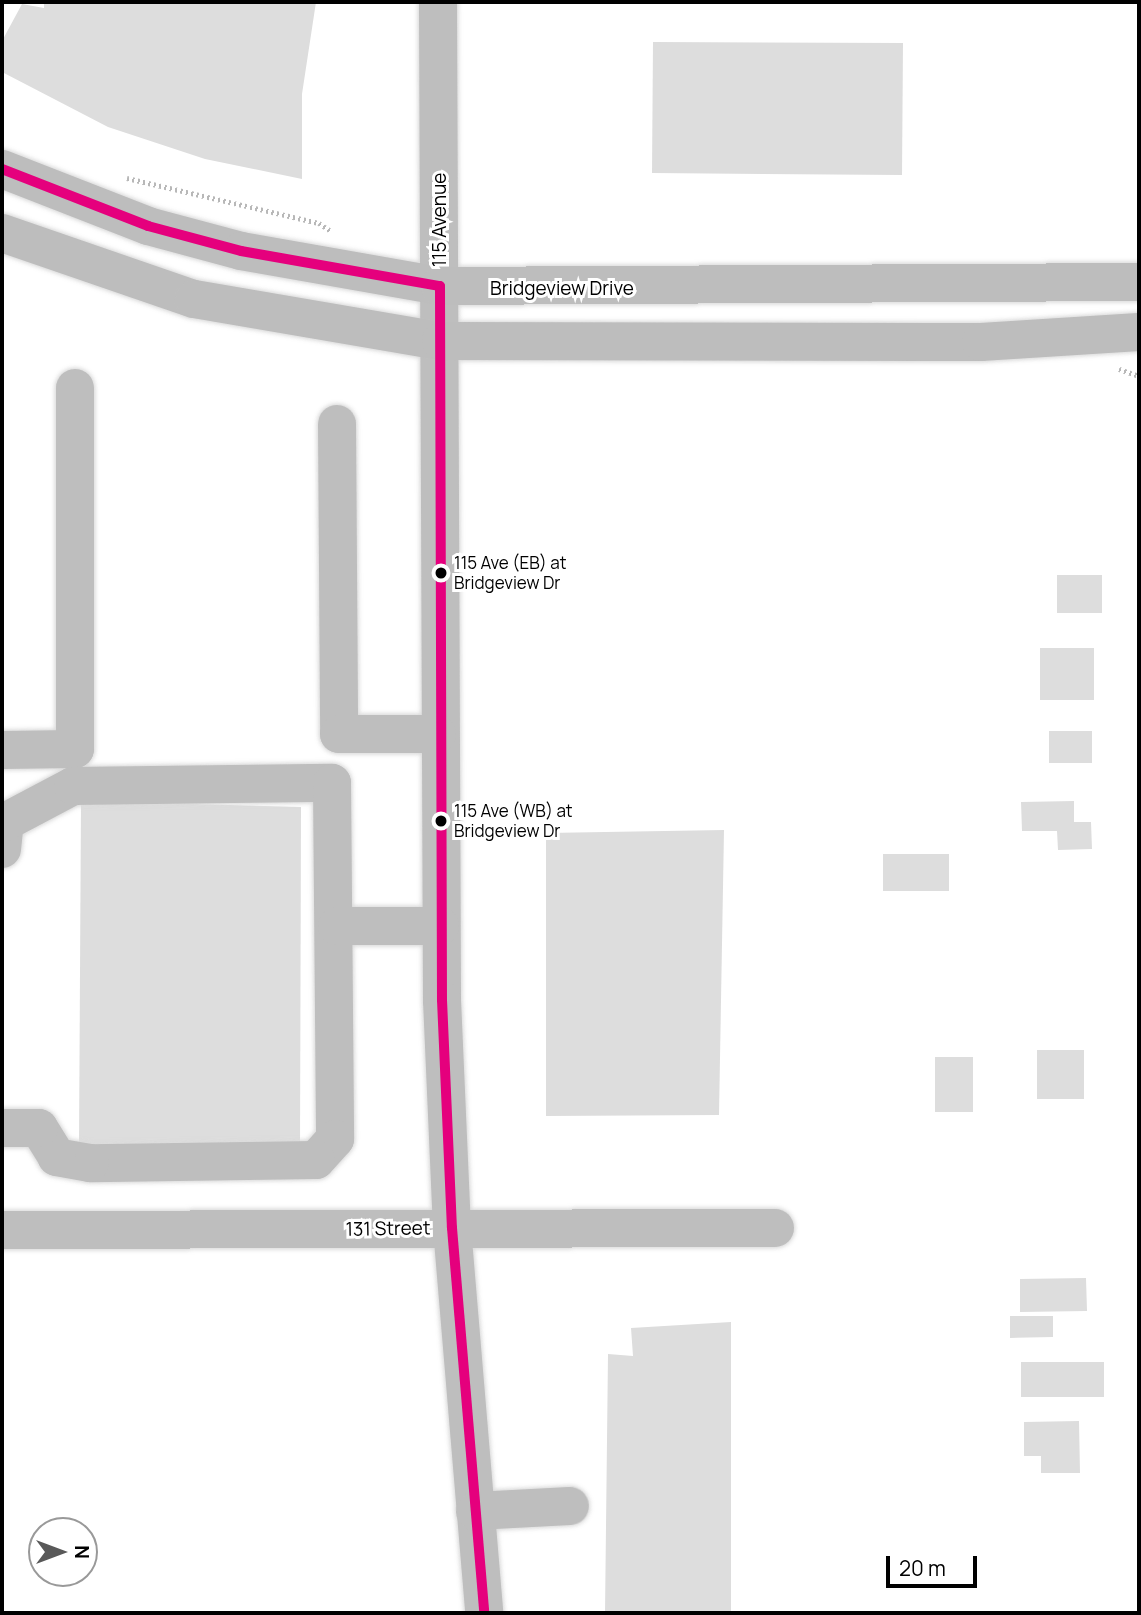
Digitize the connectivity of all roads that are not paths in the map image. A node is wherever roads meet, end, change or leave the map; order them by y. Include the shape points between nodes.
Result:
1 (439, 2) edge
2 (2, 169) edge
3 (2, 233) edge
4 (1139, 282) edge
5 (440, 286) junction
6 (1139, 332) edge
7 (441, 341) junction
8 (75, 387) dead end
9 (337, 424) dead end
10 (437, 734) junction
11 (2, 750) edge
12 (2, 849) edge
13 (337, 926) junction
14 (440, 926) junction
15 (2, 1128) edge
16 (452, 1228) junction
17 (775, 1228) dead end
18 (2, 1230) edge
19 (570, 1506) dead end
20 (475, 1511) junction
21 (484, 1613) edge

1 - 5 street, 115 Avenue
2 - 5 main road, Bridgeview Drive via 148,226 241,251
3 - 7 main road via 194,299
4 - 5 main road, Bridgeview Drive
5 - 7 street, 115 Avenue
6 - 7 main road via 981,342
7 - 10 street, 115 Avenue
8 - 11 street via 75,750
9 - 10 street via 339,734
10 - 14 street, 115 Avenue
12 - 13 street via 5,822 73,786 332,783
13 - 14 street
13 - 15 street via 335,1139 316,1160 90,1163 57,1157 39,1128
14 - 16 street, 115 Avenue
16 - 17 street, 131 Street
16 - 18 street, 131 Street
16 - 20 street, 115 Avenue
19 - 20 street
20 - 21 street, 115 Avenue

